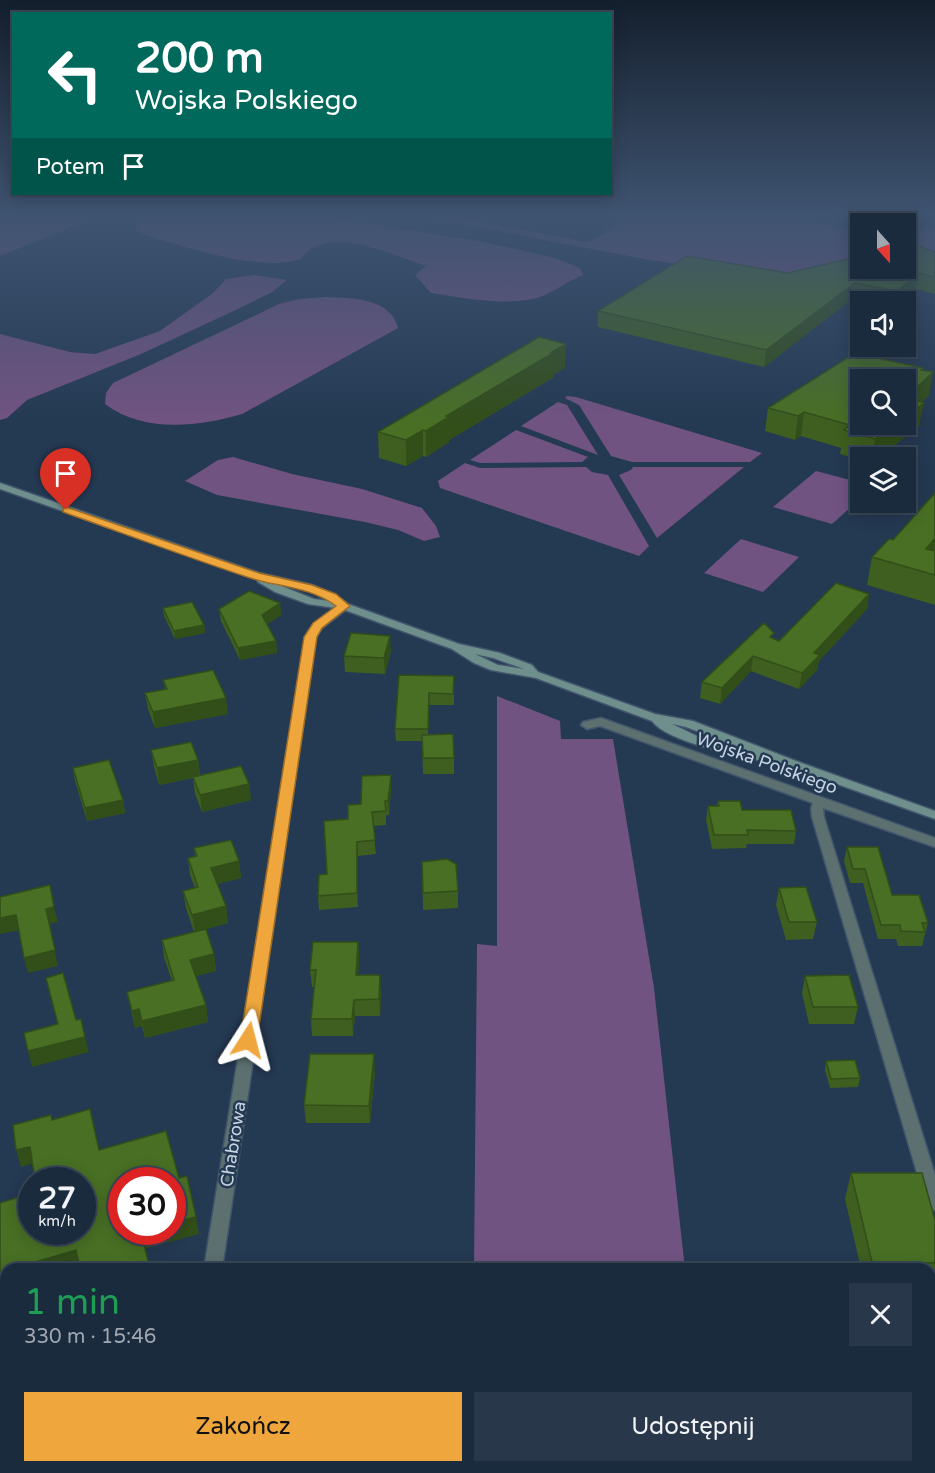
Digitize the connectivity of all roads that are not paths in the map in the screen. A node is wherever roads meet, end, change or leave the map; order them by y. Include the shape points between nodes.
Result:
1 (0, 486) edge
2 (344, 606) junction
3 (587, 725) dead end
4 (820, 801) junction
5 (935, 815) edge
6 (935, 843) edge
7 (935, 1203) edge
8 (214, 1263) edge

1 - 2 main road, Wojska Polskiego via 256,576 279,590 312,602
2 - 5 main road, Wojska Polskiego via 456,647 495,668 538,675 652,717 707,744 792,764
2 - 8 street, Chabrowa via 310,637
3 - 4 street, Wojska Polskiego via 601,722
4 - 6 street, Wojska Polskiego
4 - 7 street via 818,817

